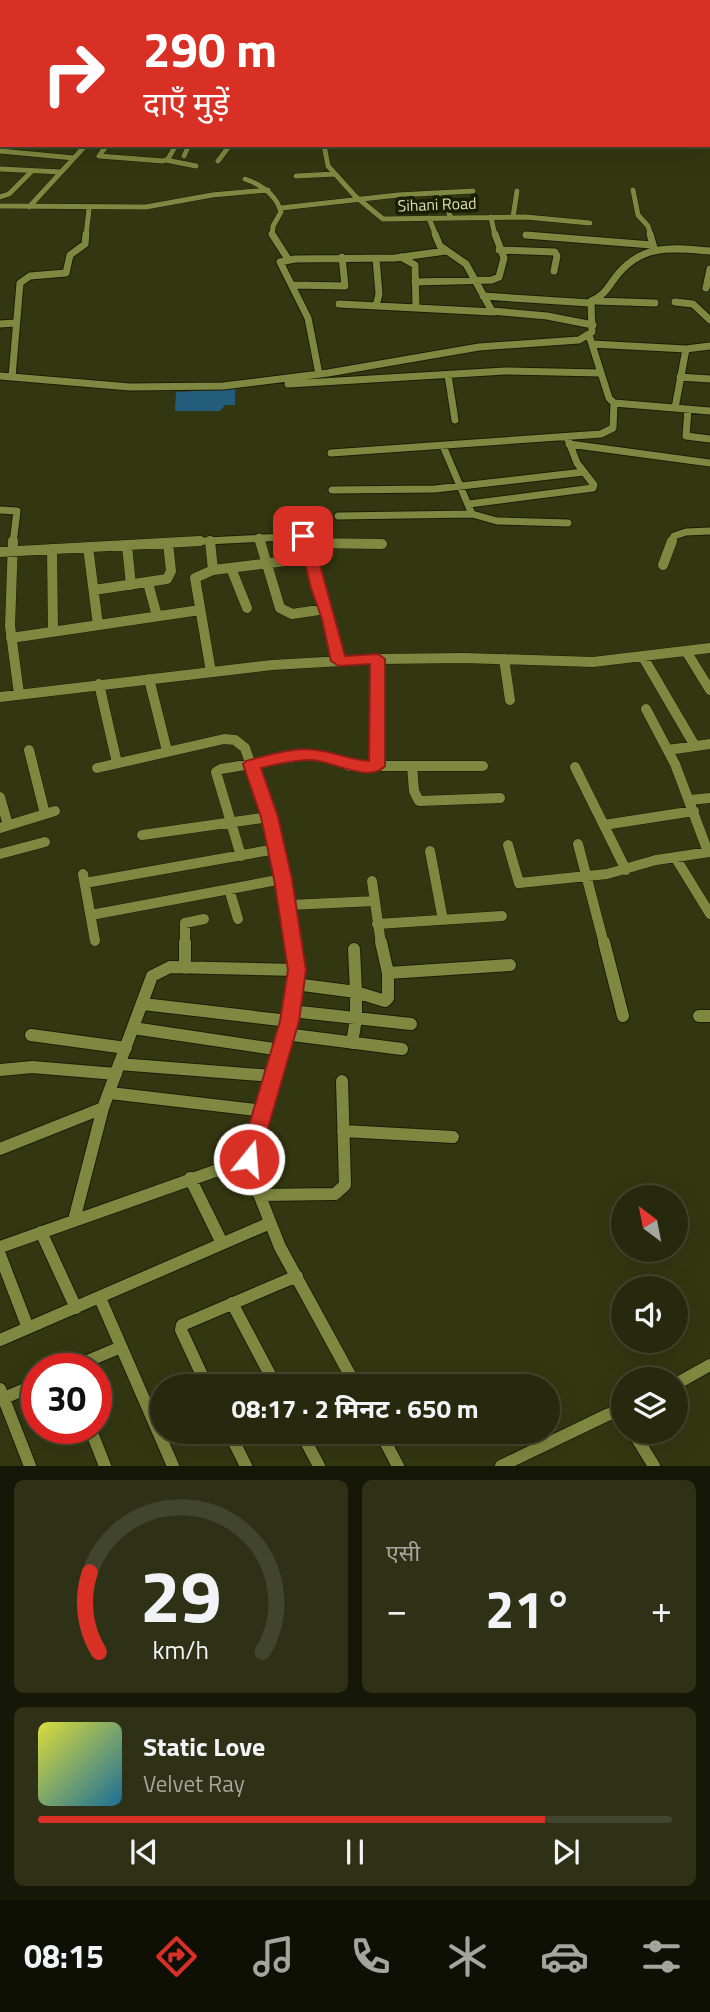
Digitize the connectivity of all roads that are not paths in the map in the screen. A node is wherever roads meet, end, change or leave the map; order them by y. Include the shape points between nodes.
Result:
1 (84, 147) edge
2 (106, 147) edge
3 (175, 147) edge
4 (188, 147) edge
5 (228, 147) edge
6 (324, 147) edge
7 (0, 151) edge
8 (184, 156) dead end
9 (74, 158) junction
10 (166, 160) junction
11 (218, 161) dead end
12 (196, 166) dead end
13 (0, 169) edge
14 (32, 170) junction
15 (61, 172) junction
16 (335, 174) junction
17 (296, 176) dead end
18 (245, 179) dead end
19 (268, 190) junction
20 (634, 190) dead end
21 (473, 191) dead end
22 (517, 191) dead end
23 (442, 192) junction
24 (0, 197) edge
25 (358, 198) junction
26 (0, 206) edge
27 (29, 207) junction
28 (281, 208) junction
29 (89, 209) junction
30 (491, 217) junction
31 (513, 217) junction
32 (429, 218) junction
33 (451, 218) junction
34 (590, 223) dead end
35 (526, 234) dead end
36 (653, 246) junction
37 (499, 250) junction
38 (446, 251) junction
39 (710, 251) edge
40 (342, 257) junction
41 (400, 257) junction
42 (376, 258) junction
43 (288, 259) junction
44 (710, 269) edge
45 (554, 271) dead end
46 (476, 281) junction
47 (415, 282) junction
48 (292, 285) junction
49 (706, 288) dead end
50 (483, 296) junction
51 (590, 302) junction
52 (675, 302) dead end
53 (655, 303) dead end
54 (339, 304) dead end
55 (376, 306) junction
56 (416, 308) junction
57 (495, 312) junction
58 (710, 320) edge
59 (16, 323) junction
60 (0, 324) edge
61 (593, 326) junction
62 (589, 335) junction
63 (592, 344) junction
64 (710, 346) edge
65 (686, 349) junction
66 (600, 373) junction
67 (319, 374) junction
68 (447, 375) junction
69 (0, 376) edge
70 (12, 377) junction
71 (680, 377) junction
72 (710, 379) edge
73 (246, 384) junction
74 (614, 403) junction
75 (675, 408) junction
76 (688, 409) junction
77 (710, 411) edge
78 (455, 420) dead end
79 (710, 439) edge
80 (568, 440) junction
81 (443, 446) junction
82 (331, 453) dead end
83 (710, 463) edge
84 (584, 472) junction
85 (461, 486) junction
86 (332, 490) dead end
87 (469, 504) junction
88 (0, 510) edge
89 (472, 514) junction
90 (338, 516) dead end
91 (568, 523) dead end
92 (710, 531) edge
93 (259, 537) junction
94 (210, 540) junction
95 (168, 543) junction
96 (307, 543) junction
97 (382, 544) dead end
98 (127, 546) junction
99 (88, 547) junction
100 (52, 549) junction
101 (0, 551) edge
102 (11, 551) junction
103 (310, 558) junction
104 (266, 564) junction
105 (663, 565) dead end
106 (231, 568) junction
107 (213, 570) junction
108 (148, 583) junction
109 (131, 585) junction
110 (94, 590) junction
111 (247, 608) dead end
112 (326, 609) junction
113 (200, 610) junction
114 (158, 616) junction
115 (98, 625) junction
116 (53, 631) junction
117 (11, 638) junction
118 (710, 648) edge
119 (686, 651) junction
120 (643, 657) junction
121 (378, 659) junction
122 (504, 659) junction
123 (339, 661) junction
124 (211, 672) junction
125 (149, 679) junction
126 (99, 684) junction
127 (710, 690) edge
128 (19, 694) junction
129 (0, 696) edge
130 (510, 700) dead end
131 (646, 709) dead end
132 (710, 744) edge
133 (695, 746) junction
134 (29, 750) dead end
135 (668, 750) junction
136 (167, 751) junction
137 (117, 763) junction
138 (251, 764) junction
139 (377, 766) junction
140 (412, 766) junction
141 (483, 766) dead end
142 (575, 767) dead end
143 (97, 768) dead end
144 (0, 797) edge
145 (500, 798) dead end
146 (710, 798) edge
147 (690, 800) junction
148 (694, 811) junction
149 (269, 817) junction
150 (231, 822) junction
151 (604, 825) junction
152 (4, 826) edge
153 (142, 835) dead end
154 (45, 842) dead end
155 (578, 844) dead end
156 (508, 845) dead end
157 (276, 849) junction
158 (430, 851) dead end
159 (709, 852) edge
160 (0, 854) edge
161 (241, 856) junction
162 (674, 857) junction
163 (626, 870) junction
164 (588, 876) junction
165 (283, 879) junction
166 (372, 881) dead end
167 (229, 889) junction
168 (374, 901) junction
169 (289, 905) junction
170 (710, 914) edge
171 (91, 915) junction
172 (502, 916) dead end
173 (204, 919) dead end
174 (238, 919) dead end
175 (443, 920) junction
176 (377, 924) junction
177 (95, 941) dead end
178 (354, 950) dead end
179 (510, 965) dead end
180 (185, 968) junction
181 (297, 970) junction
182 (388, 973) junction
183 (295, 984) junction
184 (356, 992) junction
185 (143, 1004) junction
186 (290, 1016) junction
187 (623, 1016) dead end
188 (356, 1018) junction
189 (411, 1024) dead end
190 (133, 1028) junction
191 (285, 1034) junction
192 (31, 1035) dead end
193 (352, 1043) junction
194 (126, 1048) junction
195 (402, 1049) dead end
196 (281, 1051) junction
197 (118, 1069) junction
198 (0, 1070) edge
199 (272, 1076) junction
200 (342, 1081) dead end
201 (110, 1093) junction
202 (103, 1108) junction
203 (265, 1111) junction
204 (343, 1131) junction
205 (453, 1137) dead end
206 (0, 1149) edge
207 (249, 1159) junction
208 (190, 1178) junction
209 (259, 1195) junction
210 (74, 1220) junction
211 (270, 1223) junction
212 (41, 1232) junction
213 (222, 1243) junction
214 (0, 1247) edge
215 (0, 1255) edge
216 (297, 1276) junction
217 (100, 1298) junction
218 (232, 1303) junction
219 (76, 1308) junction
220 (28, 1328) junction
221 (0, 1340) edge
222 (121, 1347) junction
223 (107, 1353) edge
224 (710, 1365) edge
225 (202, 1374) edge
226 (270, 1374) edge
227 (349, 1374) edge
228 (688, 1377) edge
229 (21, 1389) edge
230 (2, 1394) edge
231 (611, 1414) edge
232 (96, 1444) edge
233 (235, 1444) edge
234 (307, 1444) edge
235 (386, 1444) edge
236 (640, 1444) edge
237 (30, 1466) edge
238 (105, 1466) edge
239 (173, 1466) edge
240 (246, 1466) edge
241 (319, 1466) edge
242 (398, 1466) edge
243 (501, 1466) edge
244 (654, 1466) edge

1 - 9 street
2 - 10 street via 99,156
3 - 10 street
4 - 8 street
5 - 11 street
6 - 16 street, Sihani Road
7 - 9 street
9 - 15 street
10 - 12 street
13 - 14 street
14 - 15 street
14 - 24 street via 9,194
15 - 27 street
16 - 17 street
16 - 25 street, Sihani Road
18 - 19 street
19 - 28 street
19 - 29 street via 160,206
20 - 36 street via 636,211 648,226
21 - 23 street
22 - 31 street
23 - 25 street
23 - 33 street
25 - 28 street
25 - 32 street, Sihani Road via 383,219
26 - 27 street
27 - 29 street
28 - 43 street via 271,232
29 - 59 street via 85,244 70,255 66,273 30,276 20,283
30 - 31 street, Sihani Road
30 - 33 street, Sihani Road
30 - 37 street
31 - 34 street, Sihani Road
32 - 33 street, Sihani Road
32 - 38 street via 435,238
35 - 36 street
36 - 39 street
36 - 51 street via 615,276 606,294
37 - 45 street via 555,252
37 - 46 street via 504,264 499,276
38 - 41 street
38 - 46 street via 466,264
40 - 42 street
40 - 43 street
40 - 48 street via 345,286
41 - 42 street
41 - 47 street via 415,263
42 - 55 street
43 - 48 street via 280,264
44 - 49 street
46 - 47 street
46 - 50 street
47 - 56 street
48 - 67 street via 307,318
50 - 51 street
50 - 57 street
51 - 53 street
51 - 61 street
52 - 58 street via 693,304
54 - 55 street
55 - 56 street
56 - 57 street
57 - 61 street
59 - 60 street
59 - 70 street
61 - 62 street
62 - 63 street
62 - 67 street via 579,340 479,347
63 - 65 street
63 - 66 street
64 - 65 street
65 - 71 street
66 - 68 street
66 - 74 street
67 - 73 street
68 - 73 street
68 - 78 street
69 - 70 street
70 - 73 street via 130,387
71 - 72 street
71 - 75 street
74 - 75 street
74 - 80 street via 611,430
75 - 76 street
76 - 77 street
76 - 79 street via 686,436
80 - 81 street
80 - 83 street
80 - 84 street
81 - 82 street
81 - 85 street
84 - 85 street
84 - 87 street via 594,485 590,489
85 - 86 street
85 - 87 street
87 - 89 street
88 - 102 street via 17,511
89 - 90 street
89 - 91 street via 497,522
92 - 105 street via 674,536
93 - 94 street
93 - 96 street via 298,535
93 - 104 street
94 - 95 street
94 - 107 street
95 - 98 street
95 - 108 street via 170,576
96 - 97 street
96 - 103 street
98 - 99 street
98 - 109 street
99 - 100 street
99 - 110 street
100 - 102 street
100 - 116 street
101 - 102 street
102 - 117 street
103 - 104 street
103 - 112 street
104 - 106 street
104 - 112 street via 284,612
106 - 107 street
106 - 111 street
107 - 113 street via 195,578
108 - 109 street
108 - 114 street
109 - 110 street
110 - 115 street
112 - 123 street
113 - 114 street
113 - 124 street
114 - 115 street
115 - 116 street
116 - 117 street
117 - 128 street
118 - 119 street
119 - 120 street
119 - 127 street
120 - 122 street via 593,662
120 - 133 street
121 - 122 street
121 - 123 street
121 - 139 street
122 - 130 street
123 - 124 street
124 - 125 street
125 - 126 street
125 - 136 street
126 - 128 street
126 - 137 street
128 - 129 street
131 - 135 street
132 - 133 street
133 - 135 street
134 - 152 street via 50,813
135 - 147 street
136 - 137 street
136 - 138 street via 235,740 245,748
137 - 143 street
138 - 139 street via 313,754 349,766
138 - 149 street
138 - 150 street via 216,772
139 - 140 street
140 - 141 street
140 - 145 street via 419,800
142 - 151 street
144 - 152 street
146 - 147 street
147 - 148 street
148 - 151 street
148 - 159 street
149 - 150 street
149 - 157 street
150 - 153 street
150 - 161 street
151 - 163 street
154 - 160 street
155 - 164 street
156 - 164 street via 519,883
157 - 161 street
157 - 165 street
158 - 175 street
159 - 162 street
161 - 171 street via 84,878
162 - 163 street
162 - 170 street
163 - 164 street
164 - 187 street
165 - 167 street
165 - 169 street
166 - 168 street
167 - 171 street
167 - 174 street
168 - 169 street
168 - 176 street
169 - 181 street
171 - 177 street
172 - 175 street
173 - 180 street via 185,923
175 - 176 street
176 - 182 street
178 - 184 street
179 - 182 street
180 - 181 street
180 - 185 street via 166,968 152,976
181 - 183 street
182 - 184 street via 385,1001
183 - 184 street
183 - 186 street
184 - 188 street
185 - 186 street
185 - 190 street
186 - 188 street
186 - 191 street
188 - 189 street
188 - 193 street
190 - 194 street
190 - 196 street
191 - 193 street
191 - 196 street
192 - 194 street
193 - 195 street
194 - 197 street
196 - 199 street
197 - 198 street
197 - 199 street
197 - 201 street
199 - 203 street
200 - 204 street
201 - 202 street
201 - 203 street
202 - 206 street
202 - 210 street
203 - 207 street
204 - 205 street
204 - 209 street via 345,1185 341,1191
207 - 208 street
207 - 209 street
208 - 210 street
208 - 213 street
209 - 211 street
210 - 212 street
211 - 213 street
211 - 216 street
212 - 214 street
212 - 219 street
213 - 217 street
215 - 220 street
216 - 218 street
216 - 227 street
217 - 219 street
217 - 222 street
218 - 225 street via 181,1328
218 - 226 street
219 - 220 street
220 - 221 street
222 - 223 street
222 - 239 street
224 - 228 street
229 - 230 street
230 - 237 street
231 - 243 street
232 - 238 street
233 - 240 street
234 - 241 street
235 - 242 street
236 - 244 street

